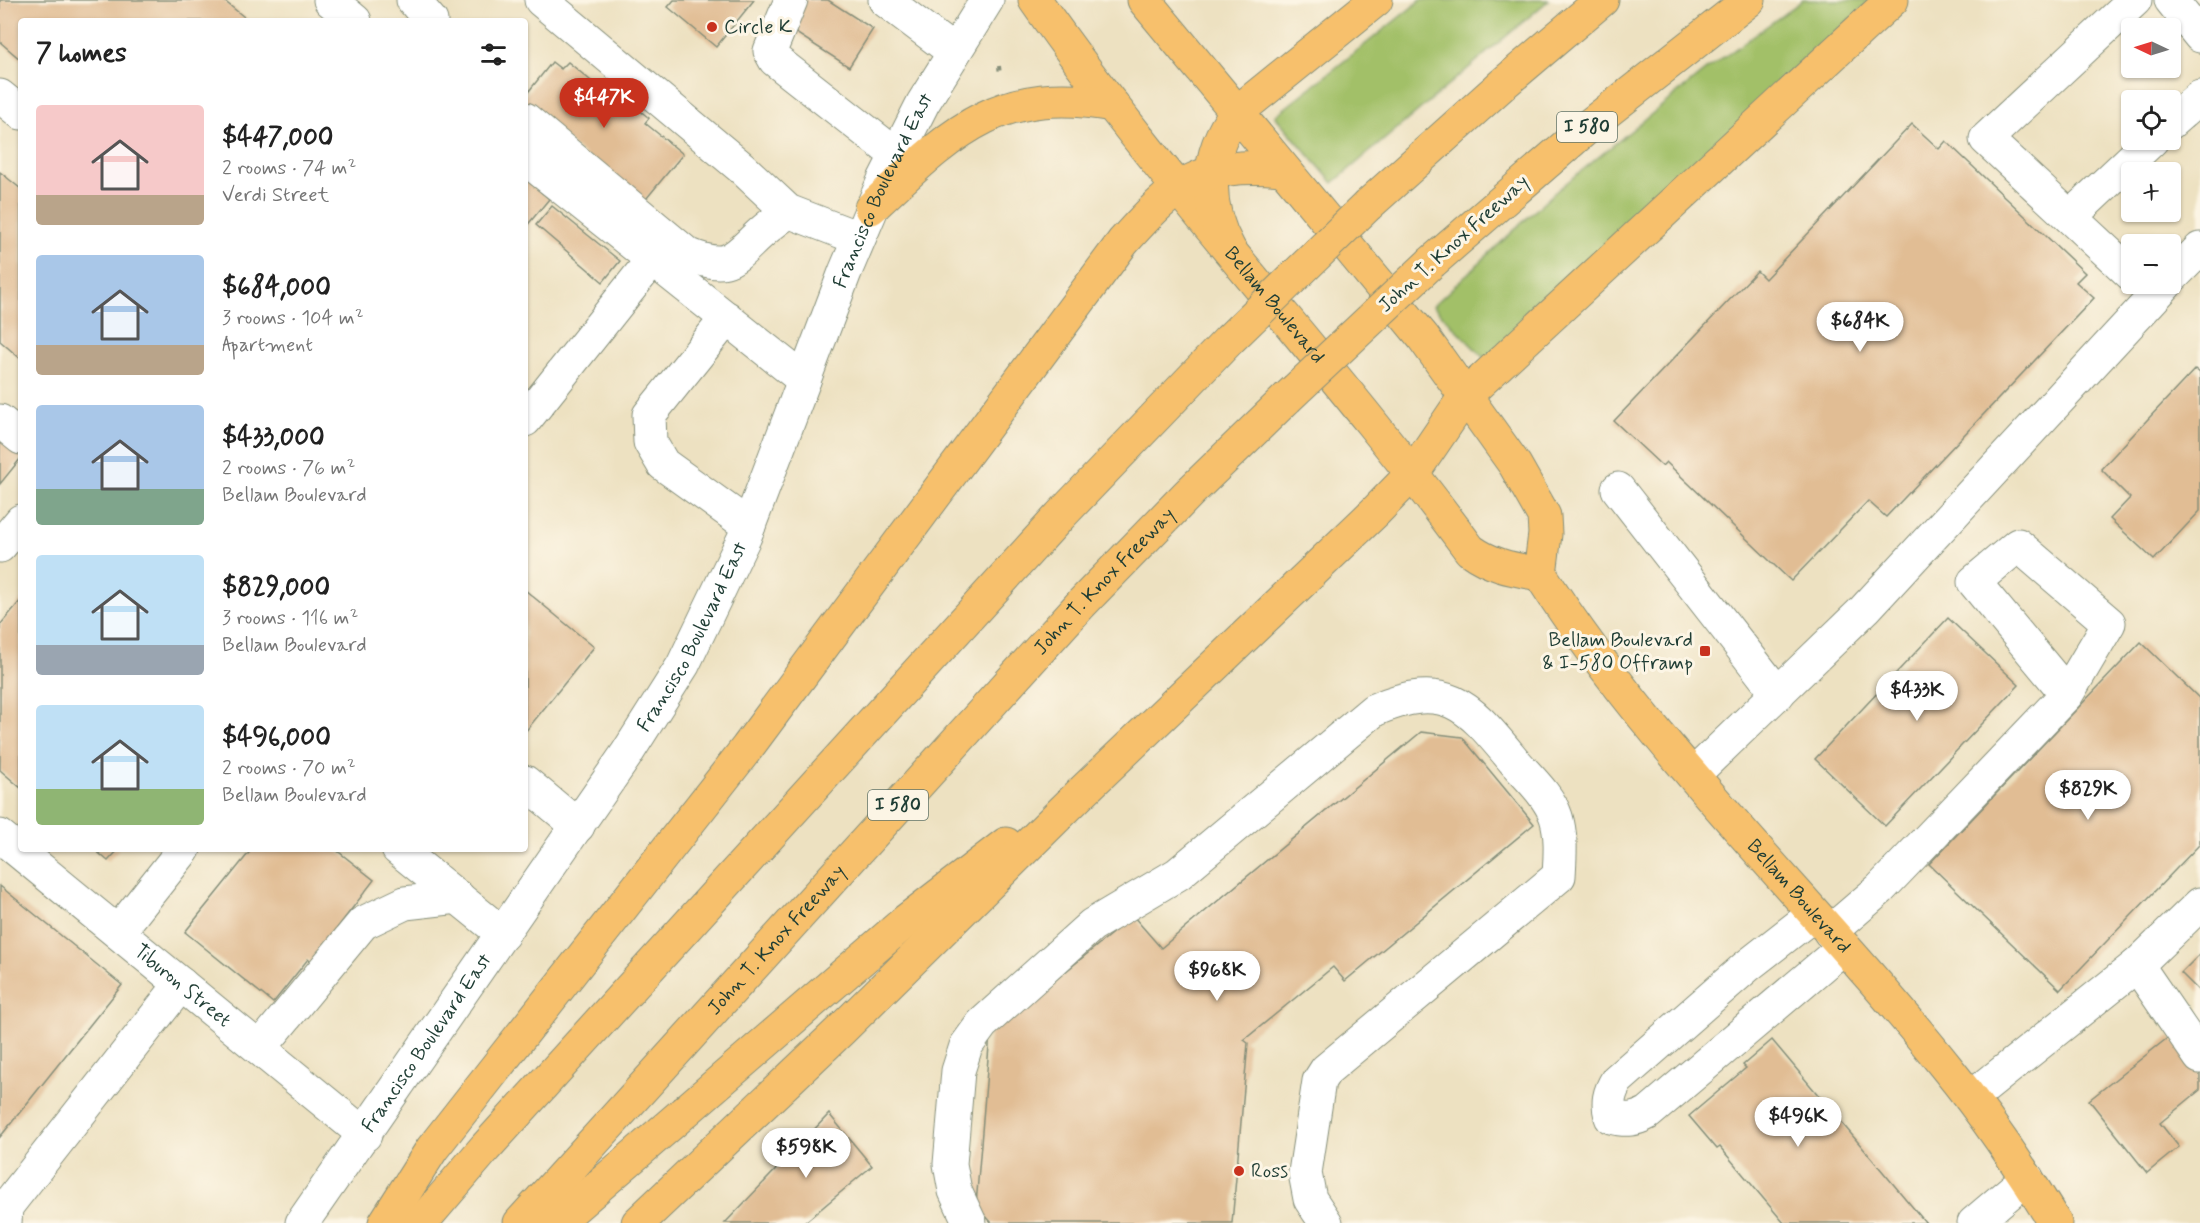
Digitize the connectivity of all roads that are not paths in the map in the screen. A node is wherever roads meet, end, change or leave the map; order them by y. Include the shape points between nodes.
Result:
1 (330, 0) edge
2 (413, 0) edge
3 (541, 0) edge
4 (791, 0) edge
5 (885, 0) edge
6 (987, 0) edge
7 (1035, 0) edge
8 (1376, 0) edge
9 (1602, 0) edge
10 (1749, 0) edge
11 (1892, 0) edge
12 (2135, 0) edge
13 (2171, 0) edge
14 (1152, 6) edge
15 (351, 18) edge
16 (428, 18) edge
17 (2200, 36) edge
18 (954, 52) junction
19 (0, 96) edge
20 (2200, 97) edge
21 (1113, 105) junction
22 (18, 111) edge
23 (1236, 113) junction
24 (2181, 113) edge
25 (528, 122) edge
26 (2141, 150) edge
27 (896, 154) junction
28 (528, 160) edge
29 (1282, 169) junction
30 (1211, 173) junction
31 (1176, 188) junction
32 (871, 208) junction
33 (788, 211) junction
34 (2070, 218) junction
35 (858, 238) junction
36 (1228, 249) junction
37 (2200, 249) edge
38 (2121, 258) edge
39 (653, 259) junction
40 (2181, 262) edge
41 (2142, 294) edge
42 (727, 318) junction
43 (804, 380) junction
44 (1466, 395) junction
45 (528, 416) edge
46 (0, 421) edge
47 (18, 436) edge
48 (1413, 473) junction
49 (1618, 489) dead end
50 (18, 525) edge
51 (748, 526) junction
52 (0, 546) edge
53 (1540, 574) junction
54 (1778, 694) junction
55 (2067, 694) dead end
56 (1693, 775) junction
57 (528, 784) edge
58 (1082, 792) junction
59 (578, 826) junction
60 (0, 836) edge
61 (18, 851) edge
62 (20, 852) edge
63 (182, 852) edge
64 (402, 852) edge
65 (458, 897) junction
66 (2200, 904) edge
67 (1829, 931) junction
68 (118, 932) junction
69 (503, 934) junction
70 (2137, 965) junction
71 (180, 984) junction
72 (260, 1048) junction
73 (2200, 1057) edge
74 (1971, 1098) junction
75 (365, 1135) junction
76 (2027, 1178) junction
77 (6, 1223) edge
78 (302, 1223) edge
79 (385, 1223) edge
80 (421, 1223) edge
81 (520, 1223) edge
82 (556, 1223) edge
83 (638, 1223) edge
84 (970, 1223) edge
85 (1326, 1223) edge
86 (1974, 1223) edge
87 (2055, 1223) edge

1 - 15 street
2 - 16 street
3 - 33 street
4 - 27 street via 770,51 775,60
5 - 18 street
6 - 18 street, Francisco Boulevard East
7 - 21 main road, Bellam Boulevard
8 - 23 main road
9 - 80 main road, bridge via 1368,205 1229,340 1052,525
10 - 81 main road, John T. Knox Freeway / I 580, bridge via 1591,124 1432,262 1135,547
11 - 44 main road
12 - 34 street via 1986,139
13 - 17 street
14 - 23 main road
18 - 27 street, Francisco Boulevard East
19 - 22 street
20 - 24 street
21 - 31 main road, Bellam Boulevard
21 - 32 main road via 1067,99 1031,101 982,118 932,153
23 - 29 main road
23 - 30 main road via 1220,140
25 - 33 street via 687,254 706,262 727,262 745,251 761,232
26 - 34 street
27 - 32 street, Francisco Boulevard East
28 - 39 street
29 - 30 main road via 1254,167
29 - 44 main road via 1423,337
30 - 31 main road
30 - 36 main road via 1213,207
31 - 36 main road, Bellam Boulevard
31 - 79 main road via 1124,242 754,740 432,1149
32 - 35 street, Francisco Boulevard East
33 - 35 street
34 - 38 street
35 - 43 street, Francisco Boulevard East
36 - 48 main road, Bellam Boulevard
37 - 40 street
39 - 42 street
39 - 45 street
41 - 54 street via 1865,609
42 - 43 street
42 - 51 street via 649,415 650,442 663,464
43 - 51 street, Francisco Boulevard East
44 - 48 main road
44 - 53 main road via 1515,465 1544,516
46 - 47 street
48 - 53 main road, Bellam Boulevard via 1470,550 1502,567
48 - 58 main road
49 - 54 street
50 - 52 street
51 - 59 street, Francisco Boulevard East via 683,664
53 - 56 main road, Bellam Boulevard via 1588,646
54 - 56 street
55 - 67 street via 1880,889
56 - 67 main road, Bellam Boulevard
57 - 59 street
58 - 82 main road via 907,920
58 - 83 main road
59 - 69 street, Francisco Boulevard East
60 - 61 street, Tiburon Street
62 - 68 street, Tiburon Street
63 - 68 street
64 - 65 street
65 - 69 street
65 - 72 street via 405,903 363,923
66 - 70 street
67 - 67 street via 1746,967 1617,1080 1608,1104 1611,1117 1636,1119 1648,1113
67 - 74 main road, Bellam Boulevard
68 - 71 street, Tiburon Street
69 - 75 street, Francisco Boulevard East
70 - 73 street
70 - 74 street
71 - 72 street, Tiburon Street
71 - 77 street via 6,1207
72 - 75 street, Tiburon Street
74 - 76 main road, Bellam Boulevard
75 - 78 street, Francisco Boulevard East
76 - 86 street
76 - 87 main road, Bellam Boulevard
84 - 85 street via 955,1191 950,1164 958,1071 966,1046 982,1024 1092,925 1178,874 1374,710 1396,700 1444,698 1463,706 1480,721 1548,800 1560,836 1559,876 1326,1070 1315,1094 1305,1173 1310,1199

